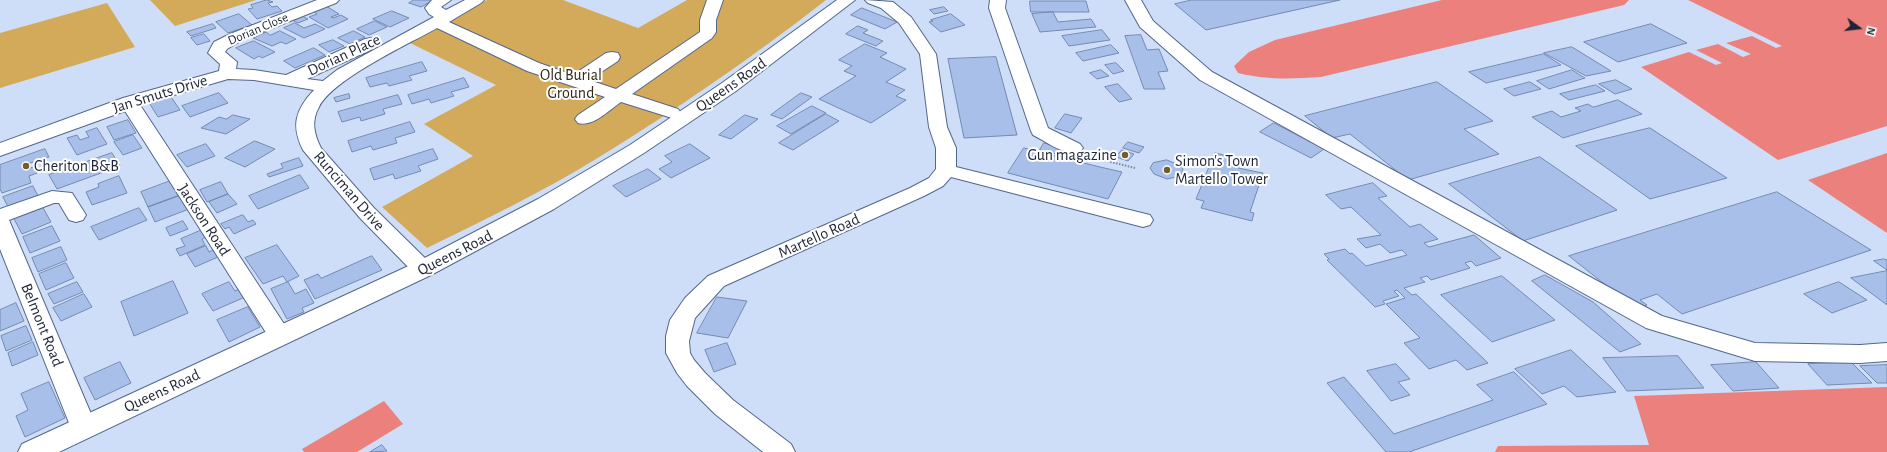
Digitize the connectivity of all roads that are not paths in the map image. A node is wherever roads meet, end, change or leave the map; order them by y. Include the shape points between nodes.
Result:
1 (331, 0) edge
2 (442, 0) edge
3 (476, 0) edge
4 (715, 0) edge
5 (847, 0) edge
6 (873, 0) edge
7 (998, 0) edge
8 (1133, 0) edge
9 (441, 19) junction
10 (399, 30) dead end
11 (612, 57) dead end
12 (227, 74) junction
13 (290, 80) junction
14 (575, 81) junction
15 (326, 87) junction
16 (618, 95) junction
17 (129, 102) junction
18 (672, 113) dead end
19 (584, 119) dead end
20 (946, 148) junction
21 (1073, 148) road end
22 (0, 150) edge
23 (946, 170) junction
24 (999, 183) junction
25 (76, 215) dead end
26 (0, 216) edge
27 (1143, 220) dead end
28 (0, 223) edge
29 (423, 269) junction
30 (280, 336) junction
31 (1887, 352) edge
32 (84, 428) junction
33 (32, 452) edge
34 (782, 452) edge

1 - 12 street, Dorian Close via 236,37 220,46 216,53 229,62
2 - 9 street via 433,8
3 - 9 street, Runciman Drive
4 - 16 street via 706,35
5 - 29 main road, Queens Road via 729,87 613,164 546,204
6 - 20 street via 887,5 905,20 928,54 938,127
7 - 21 street via 997,8 1040,131
8 - 31 street via 1146,24 1206,76 1654,322 1755,352
9 - 14 street via 533,67
9 - 15 street, Runciman Drive via 359,64
10 - 13 street, Dorian Place
11 - 14 street
12 - 13 street, Jan Smuts Drive
12 - 17 street, Jan Smuts Drive
13 - 15 street, Jan Smuts Drive
14 - 16 street
15 - 29 street, Runciman Drive via 313,102 305,119 307,142 367,213
16 - 18 street
16 - 19 street
17 - 22 street, Jan Smuts Drive
17 - 30 street, Jackson Road
20 - 23 street
20 - 24 street
23 - 24 street
23 - 34 street, Martello Road via 936,182 917,192 716,281 694,303 682,320 677,337 678,352 689,373 710,394
24 - 27 street
25 - 26 street via 65,197 60,196
28 - 32 street, Belmont Road
29 - 30 main road, Queens Road
30 - 32 main road, Queens Road
32 - 33 main road, Queens Road

